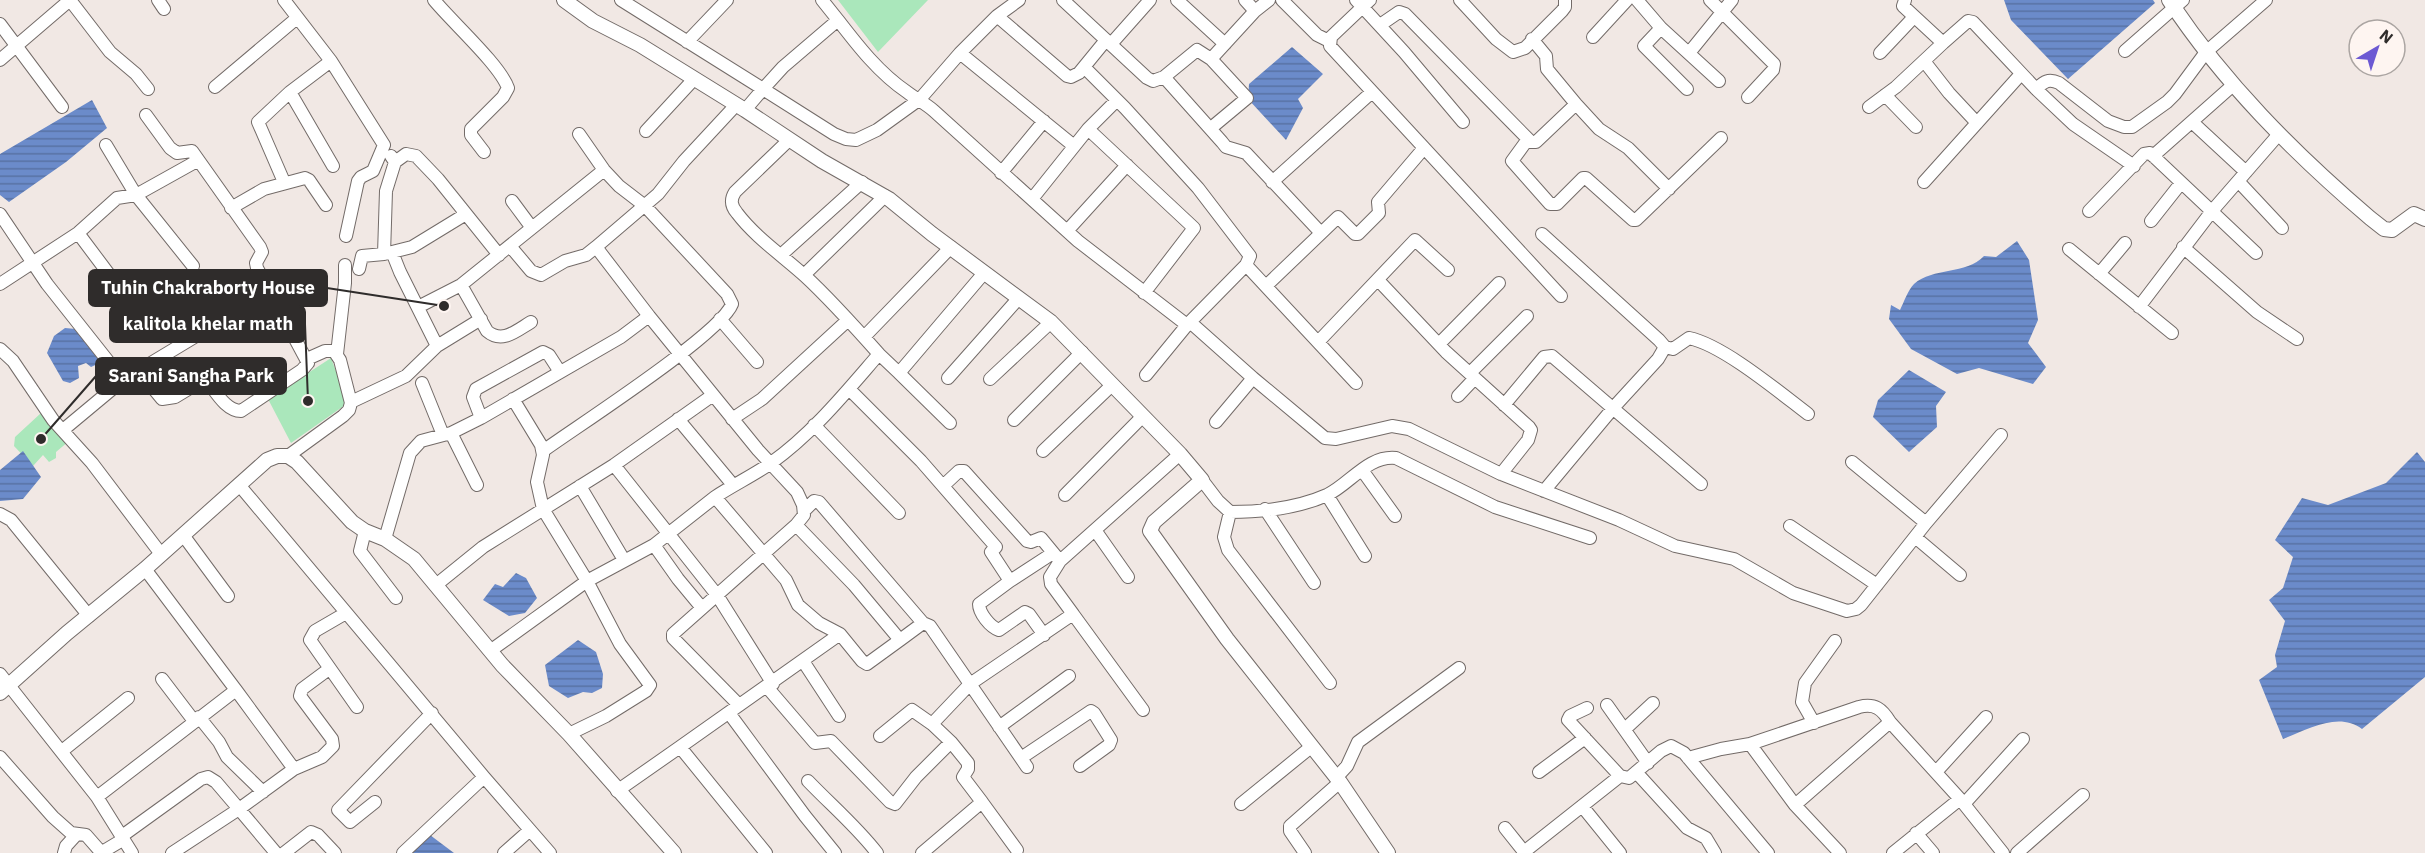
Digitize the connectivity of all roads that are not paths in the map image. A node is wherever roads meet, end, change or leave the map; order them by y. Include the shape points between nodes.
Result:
1 (70, 0) edge
2 (284, 0) edge
3 (434, 0) edge
4 (564, 0) edge
5 (621, 0) edge
6 (727, 0) edge
7 (822, 0) edge
8 (1019, 0) edge
9 (1063, 0) edge
10 (1150, 0) edge
11 (1177, 0) edge
12 (1245, 0) edge
13 (1269, 0) edge
14 (1282, 0) edge
15 (1460, 0) edge
16 (1565, 0) edge
17 (1627, 0) edge
18 (1637, 0) edge
19 (1710, 0) edge
20 (1732, 0) edge
21 (1905, 0) edge
22 (2266, 0) edge
23 (1363, 2) edge
24 (2175, 2) edge
25 (1255, 11) junction
26 (1722, 12) junction
27 (997, 16) junction
28 (1914, 16) junction
29 (297, 18) junction
30 (838, 20) junction
31 (0, 24) edge
32 (1380, 26) junction
33 (1661, 28) junction
34 (1593, 37) dead end
35 (1532, 39) junction
36 (1329, 41) junction
37 (687, 42) junction
38 (1109, 42) junction
39 (1943, 43) junction
40 (17, 44) junction
41 (1225, 44) junction
42 (2125, 51) dead end
43 (2206, 51) junction
44 (960, 53) junction
45 (1689, 53) junction
46 (1880, 53) dead end
47 (1210, 59) junction
48 (0, 60) edge
49 (331, 61) junction
50 (1924, 61) junction
51 (1084, 67) junction
52 (2021, 74) junction
53 (1164, 77) junction
54 (694, 80) junction
55 (1719, 81) dead end
56 (2232, 86) junction
57 (215, 87) dead end
58 (148, 89) dead end
59 (1687, 89) dead end
60 (2036, 89) junction
61 (290, 92) junction
62 (1372, 92) junction
63 (1885, 95) junction
64 (1748, 97) dead end
65 (920, 99) junction
66 (751, 100) junction
67 (1117, 100) junction
68 (1576, 104) junction
69 (62, 107) dead end
70 (1869, 107) dead end
71 (146, 115) dead end
72 (1044, 121) junction
73 (1463, 122) dead end
74 (2192, 122) junction
75 (1977, 123) junction
76 (1916, 127) dead end
77 (1211, 128) junction
78 (1088, 129) junction
79 (646, 131) dead end
80 (579, 134) dead end
81 (2279, 134) junction
82 (1721, 138) dead end
83 (789, 140) junction
84 (1528, 140) junction
85 (106, 145) dead end
86 (384, 145) junction
87 (1074, 146) junction
88 (1424, 148) junction
89 (484, 152) dead end
90 (2153, 156) junction
91 (197, 161) junction
92 (395, 162) junction
93 (1127, 165) junction
94 (333, 166) dead end
95 (2134, 166) junction
96 (604, 170) junction
97 (1001, 173) junction
98 (2242, 177) junction
99 (284, 182) junction
100 (861, 182) junction
101 (1272, 182) junction
102 (1924, 182) dead end
103 (2181, 183) junction
104 (1669, 189) junction
105 (136, 195) junction
106 (885, 196) junction
107 (1032, 199) junction
108 (512, 201) dead end
109 (326, 205) dead end
110 (645, 206) junction
111 (231, 207) junction
112 (2089, 211) dead end
113 (2212, 211) junction
114 (0, 214) edge
115 (466, 214) junction
116 (2425, 219) edge
117 (2151, 221) dead end
118 (532, 228) junction
119 (2282, 228) dead end
120 (1067, 231) junction
121 (78, 233) junction
122 (1321, 234) junction
123 (1542, 234) dead end
124 (346, 236) dead end
125 (2125, 243) dead end
126 (510, 246) junction
127 (596, 247) junction
128 (951, 247) junction
129 (2183, 247) junction
130 (2069, 249) dead end
131 (388, 253) junction
132 (2256, 253) dead end
133 (500, 255) junction
134 (781, 255) junction
135 (33, 264) junction
136 (345, 265) dead end
137 (1246, 265) junction
138 (193, 266) dead end
139 (359, 269) dead end
140 (1448, 270) dead end
141 (984, 273) junction
142 (2099, 274) junction
143 (804, 275) junction
144 (1377, 280) junction
145 (114, 281) dead end
146 (1499, 283) dead end
147 (0, 284) edge
148 (461, 285) junction
149 (1267, 285) junction
150 (1144, 293) junction
151 (1561, 296) dead end
152 (1018, 299) junction
153 (418, 307) junction
154 (2139, 307) junction
155 (649, 316) junction
156 (1527, 316) dead end
157 (481, 318) junction
158 (720, 319) junction
159 (848, 320) junction
160 (531, 322) dead end
161 (1051, 322) junction
162 (1188, 323) junction
163 (2172, 333) dead end
164 (196, 336) dead end
165 (864, 337) junction
166 (2297, 339) dead end
167 (1319, 341) junction
168 (1439, 344) junction
169 (437, 346) junction
170 (1665, 347) junction
171 (0, 349) edge
172 (1082, 352) junction
173 (337, 354) junction
174 (680, 354) junction
175 (879, 354) junction
176 (307, 359) junction
177 (757, 362) dead end
178 (138, 370) junction
179 (560, 372) junction
180 (899, 373) junction
181 (1146, 375) dead end
182 (1472, 376) junction
183 (948, 378) dead end
184 (1253, 378) junction
185 (990, 379) dead end
186 (123, 380) junction
187 (1356, 382) dead end
188 (422, 383) dead end
189 (1112, 386) junction
190 (849, 389) junction
191 (713, 395) junction
192 (1458, 396) dead end
193 (513, 399) junction
194 (351, 402) junction
195 (1504, 405) junction
196 (1614, 407) junction
197 (1808, 414) dead end
198 (1143, 416) junction
199 (481, 418) junction
200 (678, 419) junction
201 (732, 419) junction
202 (1014, 420) dead end
203 (1216, 422) dead end
204 (950, 423) dead end
205 (814, 425) junction
206 (63, 430) junction
207 (447, 434) junction
208 (2001, 435) dead end
209 (543, 451) junction
210 (1043, 451) dead end
211 (1180, 454) junction
212 (288, 456) junction
213 (1852, 462) dead end
214 (770, 464) junction
215 (614, 465) junction
216 (1362, 470) junction
217 (1501, 474) junction
218 (1202, 480) junction
219 (1701, 484) dead end
220 (477, 485) dead end
221 (733, 485) junction
222 (240, 486) junction
223 (580, 486) junction
224 (943, 486) junction
225 (1544, 491) junction
226 (1065, 495) dead end
227 (1327, 495) junction
228 (715, 497) junction
229 (543, 509) junction
230 (1265, 509) junction
231 (804, 511) junction
232 (1230, 512) junction
233 (899, 513) dead end
234 (0, 514) edge
235 (1395, 516) dead end
236 (1926, 523) junction
237 (796, 525) junction
238 (1790, 526) dead end
239 (1095, 530) junction
240 (365, 531) junction
241 (669, 533) junction
242 (183, 535) junction
243 (1915, 537) junction
244 (1590, 538) dead end
245 (385, 539) junction
246 (654, 545) junction
247 (763, 553) junction
248 (161, 554) junction
249 (1365, 555) dead end
250 (1057, 557) junction
251 (624, 560) junction
252 (145, 569) junction
253 (1960, 575) dead end
254 (1128, 577) dead end
255 (587, 581) junction
256 (1011, 581) junction
257 (1314, 583) dead end
258 (436, 585) junction
259 (1877, 585) junction
260 (717, 595) junction
261 (228, 596) dead end
262 (396, 598) dead end
263 (702, 608) junction
264 (346, 613) junction
265 (1072, 614) junction
266 (89, 615) junction
267 (923, 623) junction
268 (840, 634) junction
269 (1044, 635) junction
270 (900, 640) junction
271 (1835, 641) dead end
272 (490, 651) junction
273 (803, 661) junction
274 (1460, 668) dead end
275 (329, 669) junction
276 (1069, 676) dead end
277 (162, 679) dead end
278 (1330, 682) dead end
279 (3, 684) edge
280 (970, 684) junction
281 (770, 685) junction
282 (236, 690) junction
283 (128, 698) dead end
284 (1653, 703) dead end
285 (739, 705) junction
286 (1607, 705) dead end
287 (357, 707) dead end
288 (1587, 708) dead end
289 (1143, 710) dead end
290 (432, 713) junction
291 (729, 713) junction
292 (839, 716) dead end
293 (1986, 717) dead end
294 (197, 719) junction
295 (1890, 722) junction
296 (1814, 723) junction
297 (932, 724) junction
298 (999, 726) junction
299 (1625, 729) junction
300 (568, 734) junction
301 (880, 736) dead end
302 (1585, 738) junction
303 (2023, 739) dead end
304 (951, 742) junction
305 (1750, 744) junction
306 (680, 747) junction
307 (1311, 747) junction
308 (62, 751) junction
309 (0, 757) edge
310 (1688, 758) junction
311 (1648, 763) junction
312 (1080, 766) dead end
313 (294, 769) junction
314 (1539, 772) dead end
315 (1636, 772) junction
316 (1936, 772) junction
317 (1620, 776) junction
318 (483, 777) junction
319 (1338, 780) junction
320 (808, 781) dead end
321 (617, 791) junction
322 (263, 792) junction
323 (2083, 795) dead end
324 (97, 797) junction
325 (1962, 801) junction
326 (375, 802) dead end
327 (982, 802) junction
328 (1241, 804) dead end
329 (1795, 805) junction
330 (1582, 806) junction
331 (239, 809) junction
332 (1506, 828) dead end
333 (530, 830) junction
334 (1916, 833) junction
335 (76, 835) junction
336 (123, 838) junction
337 (1017, 850) dead end
338 (1525, 852) edge
339 (64, 853) edge
340 (132, 853) edge
341 (172, 853) edge
342 (276, 853) edge
343 (284, 853) edge
344 (335, 853) edge
345 (403, 853) edge
346 (504, 853) edge
347 (550, 853) edge
348 (674, 853) edge
349 (766, 853) edge
350 (835, 853) edge
351 (877, 853) edge
352 (922, 853) edge
353 (1305, 853) edge
354 (1388, 853) edge
355 (1620, 853) edge
356 (1714, 853) edge
357 (1768, 853) edge
358 (1840, 853) edge
359 (1893, 853) edge
360 (1934, 853) edge
361 (2003, 853) edge
362 (2018, 853) edge

1 - 40 street
1 - 58 street via 110,52
2 - 29 street
3 - 89 street via 493,65 508,88 471,129
4 - 54 street
5 - 37 street
6 - 37 street
7 - 30 street
8 - 27 street
9 - 38 street
10 - 38 street
11 - 41 street
12 - 25 street
13 - 25 street
14 - 36 street via 1317,35
15 - 35 street via 1513,52
16 - 35 street via 1565,8
17 - 34 street
18 - 33 street
19 - 26 street
20 - 26 street
21 - 28 street via 1903,6
22 - 43 street
23 - 32 street
23 - 36 street
24 - 42 street
24 - 43 street
25 - 41 street
26 - 45 street
26 - 64 street via 1775,67
27 - 44 street
27 - 51 street via 1067,76 1076,76
28 - 39 street
28 - 46 street
29 - 49 street
29 - 57 street
30 - 65 street via 866,55 908,94
30 - 66 street
31 - 40 street
32 - 73 street
32 - 84 street via 1399,12 1405,14
33 - 45 street
33 - 59 street via 1644,46
35 - 68 street via 1546,56 1547,69
36 - 62 street
37 - 66 street
38 - 51 street
38 - 53 street via 1146,78 1158,81
39 - 50 street
39 - 52 street via 1970,20
40 - 48 street
40 - 69 street
41 - 47 street
43 - 56 street
43 - 60 street via 2175,94 2132,127 2108,121 2059,82 2051,79
44 - 65 street
44 - 72 street
45 - 55 street
47 - 53 street via 1197,50
47 - 77 street via 1247,96
49 - 61 street
49 - 86 street
50 - 63 street
50 - 75 street
51 - 67 street
52 - 60 street
52 - 75 street
53 - 77 street
54 - 66 street
54 - 79 street
56 - 74 street
56 - 81 street
60 - 95 street via 2077,127
61 - 94 street
61 - 99 street via 258,123
62 - 88 street
62 - 101 street
63 - 70 street
63 - 76 street
65 - 66 street via 856,140 846,140
65 - 97 street
66 - 83 street
66 - 110 street via 684,160
67 - 78 street
67 - 137 street via 1210,203 1250,255
68 - 84 street via 1536,142
68 - 104 street
71 - 91 street via 170,148 177,153 192,151
72 - 87 street
72 - 97 street
74 - 90 street
74 - 98 street
75 - 102 street
77 - 101 street via 1226,147 1242,150
78 - 87 street
78 - 93 street
80 - 96 street
81 - 98 street
81 - 116 street via 2384,229 2392,230 2415,214
82 - 104 street
83 - 100 street
83 - 134 street via 731,198 738,214
84 - 104 street via 1512,161 1550,204 1557,204 1586,178 1636,220
85 - 105 street
86 - 92 street
86 - 124 street via 373,171 358,181
87 - 107 street
88 - 122 street via 1378,202 1379,213 1358,234 1338,217
88 - 151 street
90 - 95 street via 2147,152
90 - 103 street
91 - 105 street
91 - 111 street
92 - 115 street via 406,154 416,156
92 - 131 street via 386,191
93 - 120 street
93 - 150 street via 1194,228
95 - 112 street
96 - 110 street
96 - 118 street
97 - 107 street
98 - 113 street
98 - 119 street
99 - 109 street via 309,180
99 - 111 street
100 - 106 street
100 - 134 street
101 - 122 street
103 - 113 street
103 - 117 street
105 - 121 street via 117,198
105 - 138 street
106 - 128 street
106 - 143 street
107 - 120 street
108 - 118 street
110 - 127 street
110 - 158 street via 730,298 730,308
111 - 176 street via 260,247 257,268
113 - 129 street
113 - 132 street
114 - 135 street
115 - 131 street via 411,247
115 - 133 street
118 - 126 street
120 - 150 street
121 - 135 street
121 - 145 street
122 - 149 street
123 - 170 street
125 - 142 street
126 - 127 street via 531,272 541,275
126 - 133 street
127 - 155 street
128 - 141 street
128 - 165 street
129 - 154 street
129 - 166 street via 2257,312
130 - 142 street
131 - 139 street via 362,256
131 - 153 street
133 - 148 street
134 - 143 street
135 - 147 street
135 - 186 street
136 - 173 street
137 - 149 street
137 - 162 street
140 - 144 street via 1415,240
141 - 152 street
141 - 180 street
142 - 154 street
143 - 159 street
144 - 167 street
144 - 168 street
146 - 168 street
148 - 153 street
148 - 157 street
149 - 167 street
150 - 162 street
152 - 161 street
152 - 183 street
153 - 169 street
154 - 163 street
155 - 174 street
155 - 179 street
156 - 182 street
157 - 160 street via 488,331 499,338
157 - 169 street
158 - 174 street
158 - 177 street
159 - 165 street
159 - 201 street via 762,399
161 - 172 street
161 - 185 street
162 - 181 street
162 - 184 street
164 - 178 street
165 - 175 street
167 - 187 street
168 - 182 street
169 - 194 street via 406,376
170 - 196 street
170 - 197 street via 1673,349 1689,338 1703,342
171 - 206 street
172 - 189 street
172 - 202 street
173 - 176 street via 331,350
173 - 194 street
174 - 191 street
174 - 209 street
175 - 180 street
175 - 190 street
176 - 178 street via 302,370 240,411 228,407 203,380 175,397 162,399
178 - 186 street
179 - 193 street
179 - 199 street via 543,352 476,389 473,397
180 - 204 street
182 - 192 street
182 - 195 street
184 - 203 street
184 - 217 street via 1325,438 1401,427
186 - 206 street
188 - 207 street
189 - 198 street
189 - 210 street
190 - 205 street
190 - 224 street
191 - 200 street
191 - 201 street
193 - 199 street
193 - 209 street
194 - 212 street via 343,416
195 - 196 street via 1547,356 1552,356
195 - 217 street via 1531,430 1528,440
196 - 219 street
196 - 225 street
198 - 211 street
198 - 226 street
199 - 207 street
200 - 215 street
200 - 221 street
201 - 214 street
205 - 214 street
205 - 233 street
206 - 248 street
207 - 220 street
207 - 245 street via 421,441 410,453
208 - 236 street
209 - 229 street via 537,482
211 - 218 street
211 - 239 street
212 - 222 street via 267,460
212 - 240 street
213 - 236 street
214 - 221 street
214 - 231 street via 797,492
215 - 223 street
215 - 241 street
216 - 227 street
216 - 235 street
216 - 244 street via 1377,460 1396,458 1495,507
217 - 225 street
218 - 232 street
218 - 307 street via 1154,522 1150,531
221 - 228 street
222 - 242 street
222 - 264 street
223 - 229 street
223 - 251 street
224 - 250 street via 964,471 1027,541 1041,538
224 - 256 street via 996,547 991,552
225 - 259 street via 1675,546 1734,559 1785,589 1847,611 1856,609
227 - 230 street
227 - 249 street
228 - 241 street
228 - 247 street
229 - 255 street
229 - 258 street via 483,547
230 - 232 street
230 - 257 street
231 - 237 street
231 - 267 street via 814,501 819,502
232 - 278 street via 1224,537 1228,550
234 - 266 street via 11,520
236 - 243 street
237 - 247 street
237 - 270 street
238 - 259 street
239 - 250 street
239 - 254 street
240 - 245 street
240 - 262 street via 360,551
241 - 246 street
241 - 260 street
242 - 248 street
242 - 261 street
243 - 253 street
243 - 259 street
245 - 258 street via 414,559
246 - 251 street
246 - 263 street
247 - 260 street
247 - 268 street via 786,580 798,605
248 - 252 street
250 - 256 street
250 - 265 street via 1051,584
251 - 255 street
252 - 266 street
252 - 282 street
255 - 272 street
255 - 300 street via 623,649 650,685 606,716
256 - 269 street via 980,602 979,609 991,626 999,630 1027,612
258 - 272 street
260 - 263 street
260 - 281 street
263 - 285 street via 673,634 674,638
264 - 275 street via 312,636 313,646
264 - 290 street
265 - 269 street
265 - 289 street
266 - 279 street
267 - 270 street
267 - 280 street via 930,626
268 - 270 street via 867,664
268 - 273 street
269 - 280 street
271 - 296 street via 1805,683 1802,702
272 - 300 street
273 - 281 street
273 - 292 street
274 - 319 street via 1362,739
275 - 287 street
275 - 313 street via 302,689 300,696 332,739 333,746 322,757
276 - 298 street
277 - 294 street
279 - 308 street
280 - 297 street
280 - 298 street
281 - 285 street
281 - 304 street via 815,743 831,741 893,804
282 - 294 street
282 - 313 street
283 - 308 street
284 - 299 street
285 - 291 street
286 - 299 street
288 - 302 street via 1568,720
290 - 318 street
290 - 326 street via 338,810 350,822
291 - 306 street
291 - 350 street
293 - 316 street
294 - 322 street via 219,742 226,757
294 - 324 street
295 - 296 street via 1881,709 1868,705
295 - 316 street
295 - 329 street
296 - 305 street
297 - 301 street via 912,710
297 - 304 street
298 - 312 street via 1024,763 1091,711 1111,742
299 - 311 street
300 - 321 street
302 - 314 street
302 - 317 street
303 - 325 street
304 - 327 street via 968,763 963,777
305 - 310 street
305 - 329 street
306 - 321 street
306 - 349 street
307 - 319 street
307 - 328 street
308 - 324 street
309 - 335 street via 53,817
310 - 311 street via 1671,746
310 - 357 street
311 - 315 street
313 - 322 street
315 - 317 street via 1629,778
315 - 356 street via 1687,828 1706,838
316 - 325 street
317 - 330 street
318 - 333 street
318 - 345 street
319 - 353 street via 1290,826
319 - 354 street
320 - 351 street
321 - 348 street
322 - 331 street
323 - 362 street
324 - 336 street
325 - 334 street
325 - 361 street
327 - 337 street
327 - 352 street
329 - 358 street
330 - 338 street
330 - 355 street
331 - 336 street via 216,782 204,777
331 - 341 street
331 - 342 street
332 - 338 street
333 - 346 street
333 - 347 street
334 - 359 street
334 - 360 street
335 - 336 street via 86,835 96,848 104,851
335 - 339 street
336 - 340 street
343 - 344 street via 311,832

